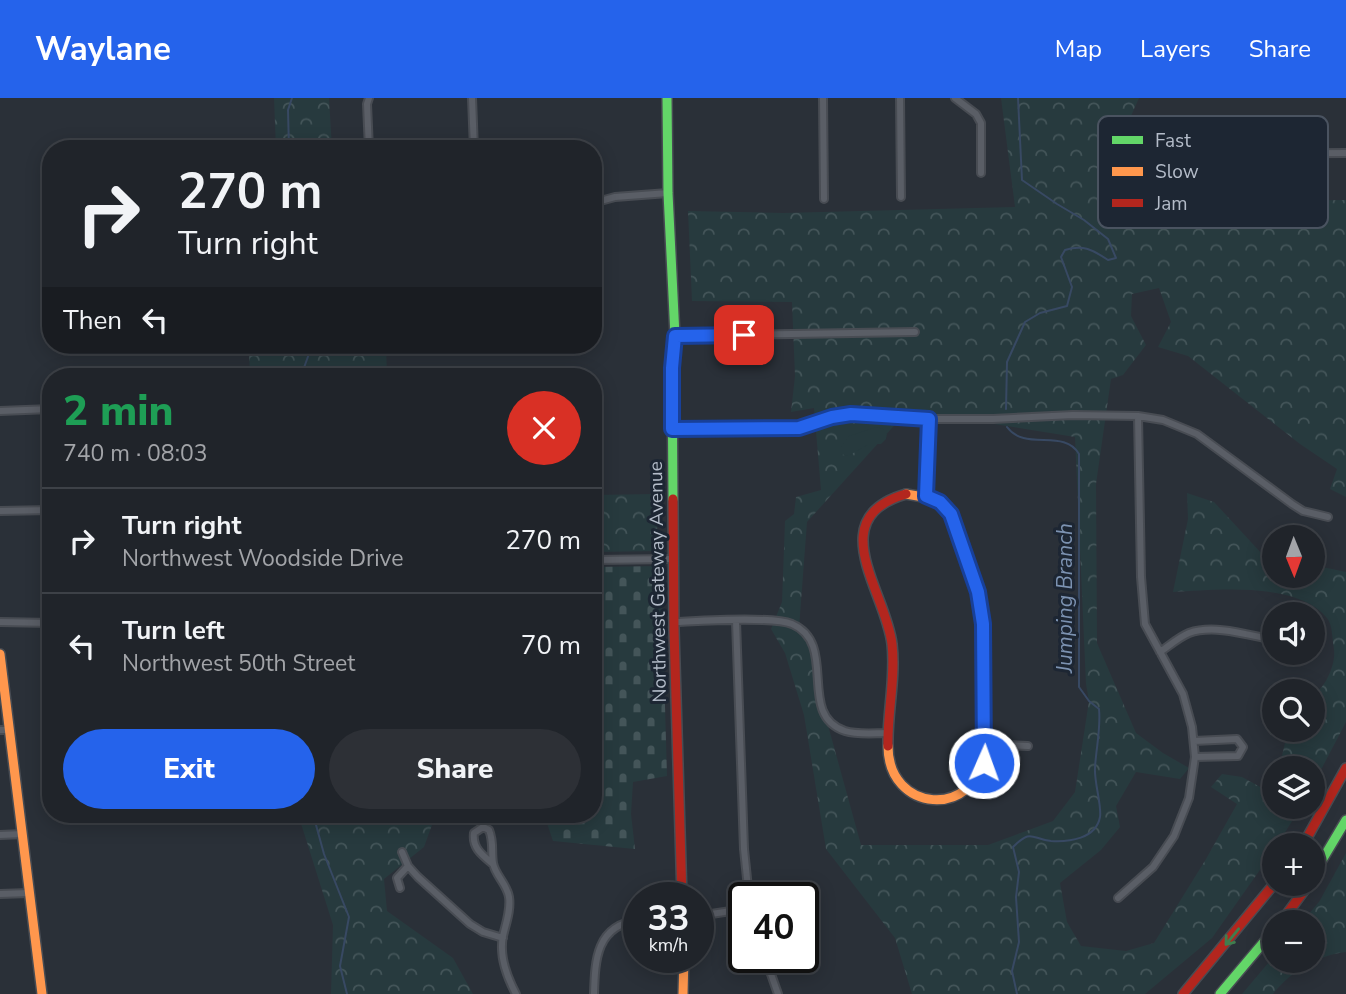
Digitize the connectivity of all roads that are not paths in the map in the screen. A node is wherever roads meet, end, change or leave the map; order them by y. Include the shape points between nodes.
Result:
1 (369, 98) edge
2 (472, 98) edge
3 (667, 98) edge
4 (823, 98) edge
5 (900, 98) edge
6 (955, 98) edge
7 (369, 140) edge
8 (474, 140) edge
9 (1328, 153) edge
10 (1346, 153) edge
11 (981, 173) dead end
12 (668, 194) junction
13 (901, 197) dead end
14 (824, 199) dead end
15 (602, 202) edge
16 (915, 332) dead end
17 (675, 336) junction
18 (42, 409) edge
19 (0, 411) edge
20 (1138, 416) junction
21 (929, 419) junction
22 (672, 429) junction
23 (926, 496) junction
24 (42, 510) edge
25 (0, 511) edge
26 (1328, 517) dead end
27 (674, 559) junction
28 (602, 560) edge
29 (736, 621) junction
30 (0, 622) edge
31 (674, 622) junction
32 (42, 623) edge
33 (1262, 638) edge
34 (1160, 652) junction
35 (0, 654) edge
36 (4, 730) edge
37 (888, 733) junction
38 (1194, 741) junction
39 (985, 744) junction
40 (1028, 746) dead end
41 (1195, 757) junction
42 (1346, 768) edge
43 (1346, 820) edge
44 (1310, 833) edge
45 (23, 834) junction
46 (0, 835) edge
47 (402, 852) dead end
48 (1325, 855) edge
49 (493, 864) junction
50 (408, 866) junction
51 (682, 882) edge
52 (747, 882) edge
53 (400, 888) dead end
54 (29, 893) junction
55 (0, 894) edge
56 (1265, 896) edge
57 (1118, 898) dead end
58 (623, 925) edge
59 (502, 938) junction
60 (1262, 944) edge
61 (771, 973) edge
62 (685, 975) joint
63 (1184, 993) edge
64 (42, 994) edge
65 (516, 994) edge
66 (594, 994) edge
67 (683, 994) edge
68 (690, 994) edge
69 (778, 994) edge
70 (1220, 994) edge

1 - 7 street
2 - 8 street
3 - 12 main road, Northwest Gateway Avenue
4 - 14 street
5 - 13 street
6 - 11 street via 981,123
9 - 10 street
12 - 15 street
12 - 17 main road, Northwest Gateway Avenue
16 - 17 street
17 - 22 main road, Northwest Gateway Avenue
18 - 19 street
20 - 21 street
20 - 26 street via 1197,434 1292,504
20 - 34 street via 1143,613
21 - 22 street via 851,414 799,428
21 - 23 street
22 - 27 main road, Northwest Gateway Avenue
23 - 37 main road via 906,494 881,504 863,533 865,559 893,644
23 - 39 main road via 951,514 978,592 983,624
24 - 25 street
27 - 28 street
27 - 31 main road, Northwest Gateway Avenue
29 - 31 street
29 - 37 street via 789,623 808,636 817,656 826,718 855,733
29 - 52 street
30 - 32 street
31 - 51 main road, Northwest Gateway Avenue
33 - 34 street via 1198,631
34 - 38 street via 1183,694
35 - 36 main road
36 - 45 main road
37 - 39 main road via 893,774 911,794 932,800 962,794 971,787 984,763
38 - 41 street
38 - 41 street via 1237,739 1243,747 1238,756
39 - 40 street
41 - 57 street via 1189,798 1174,836 1153,867
42 - 44 main road
43 - 48 main road
45 - 46 street
45 - 54 main road
47 - 50 street
49 - 49 street via 493,842 483,827 474,833 474,844
49 - 59 street via 510,899
50 - 53 street via 397,878
50 - 59 street via 470,924
54 - 55 street
54 - 64 main road
56 -> 63 main road
58 - 66 street via 609,933 595,956
59 - 65 street via 505,967
60 - 70 main road
61 - 69 street
62 - 67 main road
62 - 68 main road

